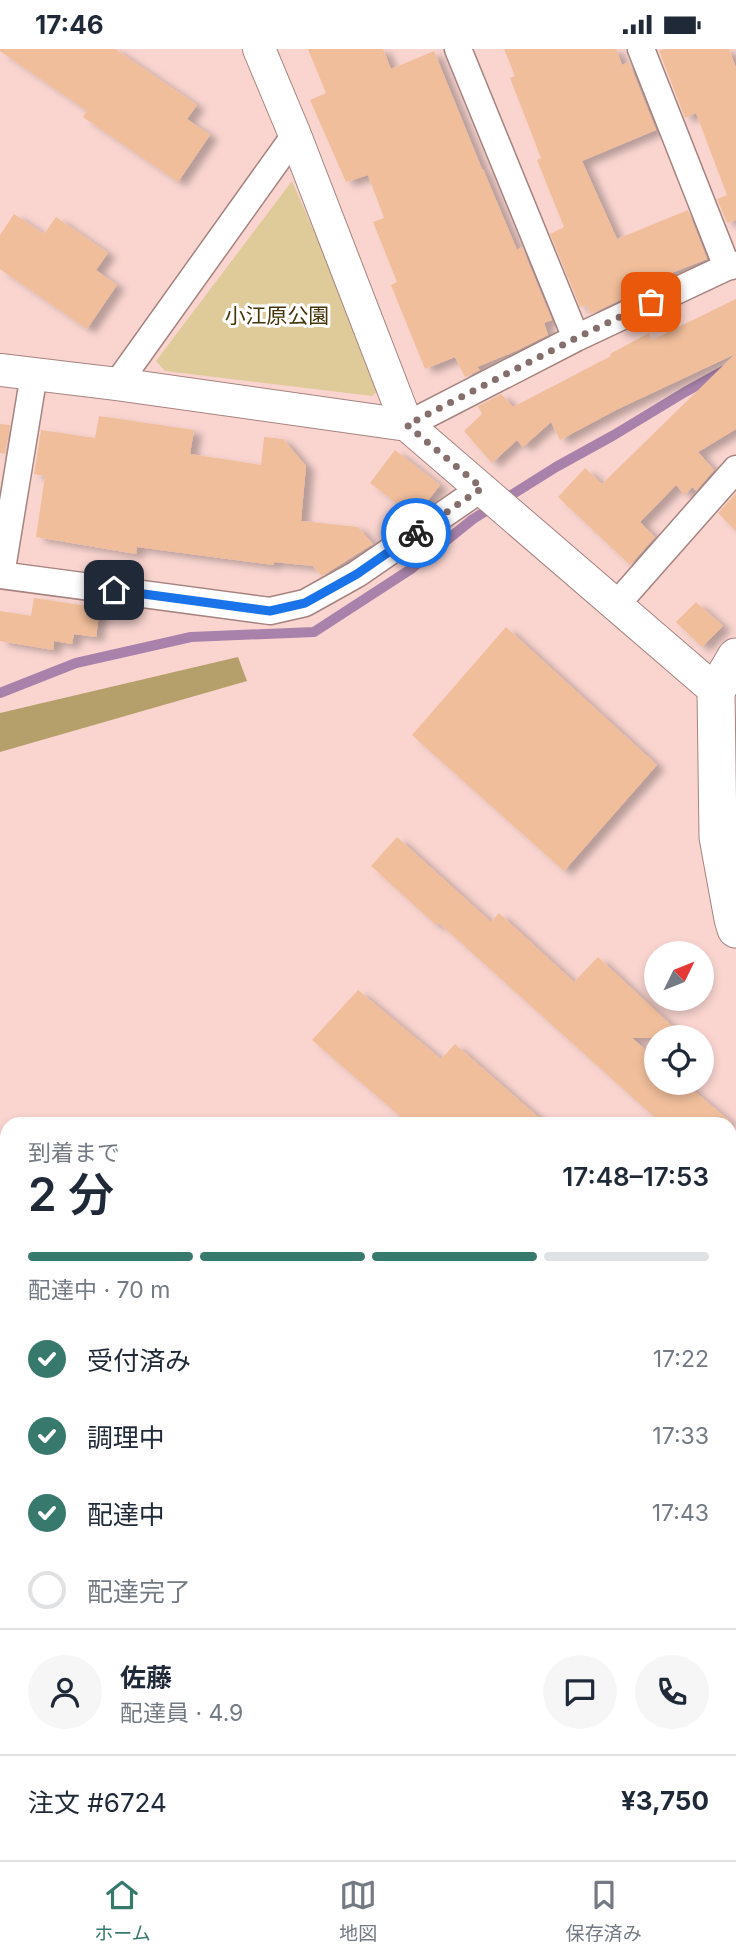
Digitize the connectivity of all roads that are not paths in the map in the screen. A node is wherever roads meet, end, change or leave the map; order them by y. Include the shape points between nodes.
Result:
1 (259, 49) edge
2 (458, 49) edge
3 (641, 49) edge
4 (295, 135) junction
5 (732, 266) edge
6 (576, 338) junction
7 (0, 370) edge
8 (34, 374) junction
9 (117, 384) junction
10 (407, 425) junction
11 (736, 469) edge
12 (482, 488) junction
13 (1, 575) edge
14 (616, 605) junction
15 (736, 657) edge
16 (716, 691) junction
17 (736, 929) edge

1 - 4 street
2 - 6 street
3 - 5 street
4 - 9 street
4 - 10 street
5 - 6 street
6 - 10 street
7 - 8 street
8 - 9 street
8 - 13 street
9 - 10 street
10 - 12 street
11 - 14 street
12 - 13 street via 357,574 305,603 270,611
12 - 14 street
14 - 16 street
15 - 16 main road
16 - 17 main road via 719,837

